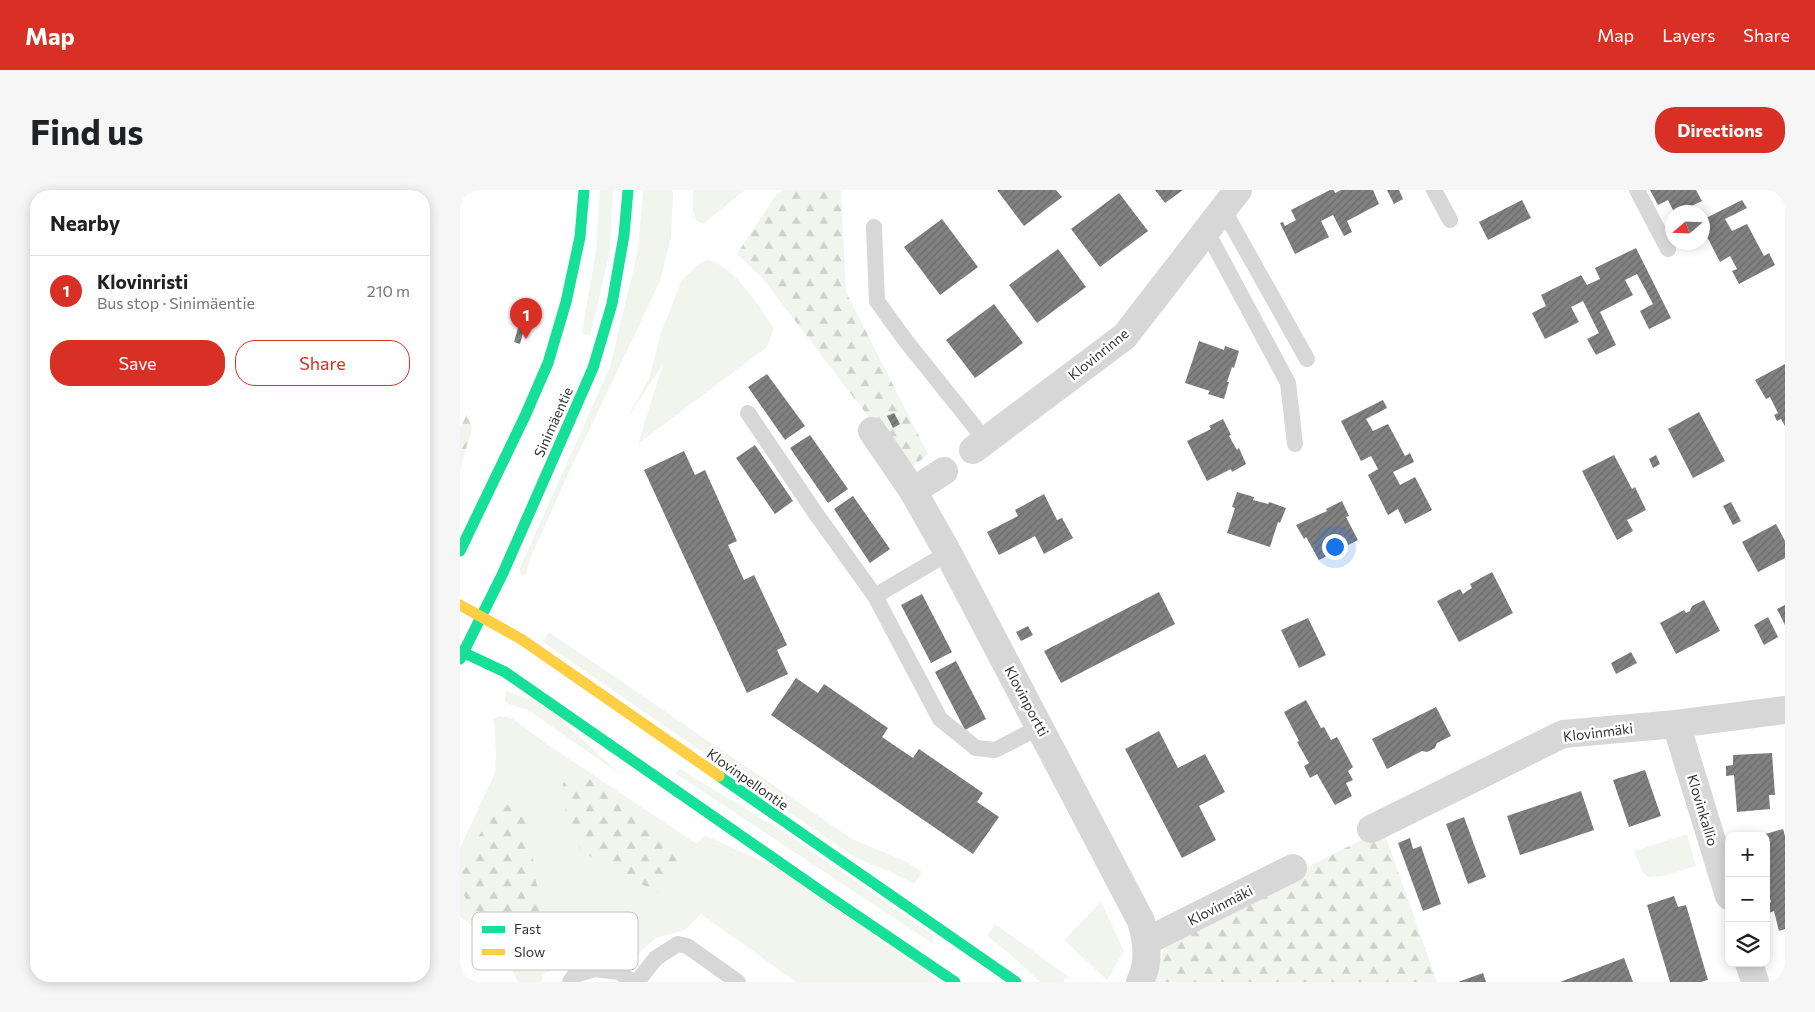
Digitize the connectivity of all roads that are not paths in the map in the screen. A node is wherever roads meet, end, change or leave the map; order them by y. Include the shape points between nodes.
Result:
1 (584, 190) edge
2 (628, 190) edge
3 (1434, 190) edge
4 (1636, 190) edge
5 (1230, 199) edge
6 (1450, 220) dead end
7 (874, 227) dead end
8 (1206, 230) junction
9 (1665, 243) edge
10 (1307, 359) dead end
11 (748, 413) dead end
12 (872, 431) dead end
13 (1295, 444) dead end
14 (980, 445) joint
15 (944, 470) dead end
16 (913, 491) junction
17 (460, 551) edge
18 (948, 553) junction
19 (875, 596) junction
20 (460, 605) edge
21 (480, 617) junction
22 (461, 654) edge
23 (1785, 710) edge
24 (1676, 724) junction
25 (1040, 727) junction
26 (1371, 829) dead end
27 (1293, 868) dead end
28 (1725, 883) edge
29 (1147, 941) junction
30 (1750, 967) edge
31 (592, 970) edge
32 (603, 970) edge
33 (570, 982) edge
34 (635, 982) edge
35 (738, 982) edge
36 (955, 982) edge
37 (1016, 982) edge
38 (1140, 982) edge
39 (1755, 982) edge

1 - 17 main road, Sinimäentie via 580,237 548,363 526,416
2 - 21 main road, Sinimäentie via 612,304 593,368 503,573
3 - 6 lane
4 - 9 lane
5 - 8 street, Klovinrinne
5 - 10 lane
7 - 14 lane via 877,301
8 - 13 lane via 1288,383
8 - 14 street, Klovinrinne via 1125,336
11 - 19 lane
12 - 16 street, Klovinportti
15 - 16 street
16 - 18 street, Klovinportti
18 - 19 lane
18 - 25 street, Klovinportti
19 - 25 lane via 940,719 976,748 995,750
20 - 21 main road, Klovinpellontie
21 - 22 main road, Sinimäentie
21 - 37 main road, Klovinpellontie via 521,639
22 - 36 main road via 505,672
23 - 24 street, Klovinmäki
24 - 26 street, Klovinmäki via 1563,734
24 - 28 street, Klovinkallio
25 - 29 street, Klovinportti via 1141,921
27 - 29 street, Klovinmäki
29 - 38 street, Klovinportti via 1146,971
30 - 39 street
31 - 33 lane via 575,976
32 - 34 lane via 619,972
34 - 35 lane via 656,958 678,944 687,946

